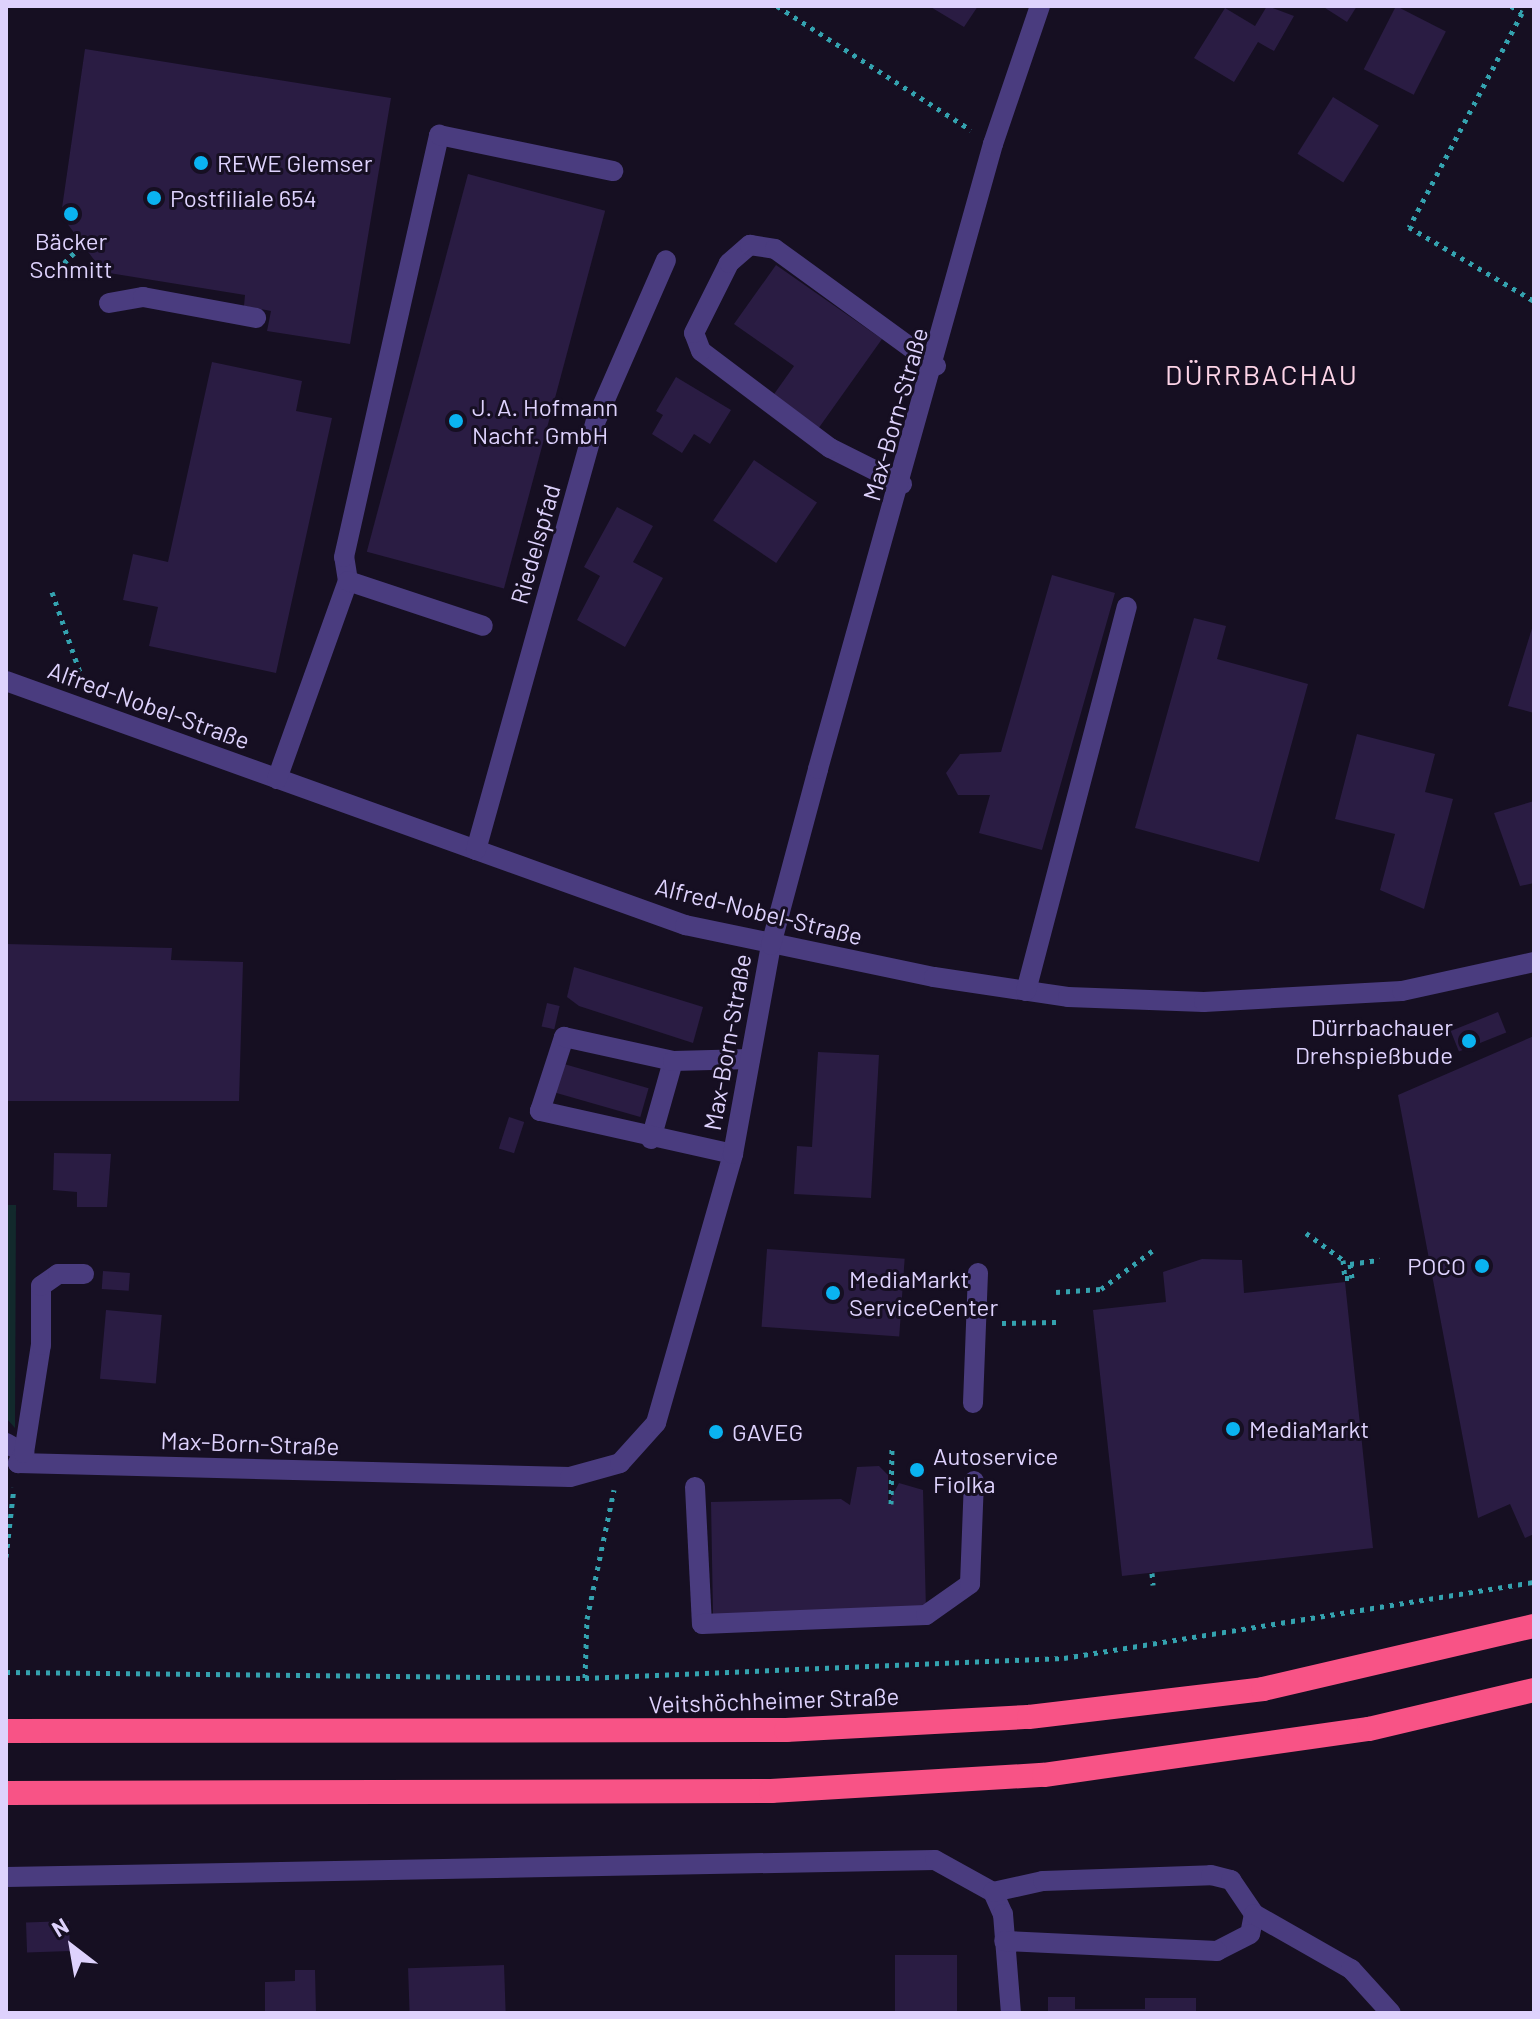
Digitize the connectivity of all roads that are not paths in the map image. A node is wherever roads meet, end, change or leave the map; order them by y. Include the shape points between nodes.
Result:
1 (1040, 6) edge
2 (613, 171) dead end
3 (666, 260) dead end
4 (109, 303) dead end
5 (256, 318) dead end
6 (936, 366) junction
7 (902, 484) junction
8 (348, 581) junction
9 (1127, 607) dead end
10 (483, 626) dead end
11 (6, 681) edge
12 (277, 779) junction
13 (476, 850) junction
14 (771, 945) junction
15 (1534, 962) edge
16 (1026, 991) junction
17 (750, 1059) junction
18 (673, 1061) junction
19 (651, 1139) junction
20 (733, 1154) junction
21 (978, 1273) dead end
22 (84, 1274) dead end
23 (973, 1403) dead end
24 (16, 1453) edge
25 (974, 1481) dead end
26 (695, 1487) dead end
27 (1534, 1626) edge
28 (1534, 1690) edge
29 (6, 1731) edge
30 (6, 1793) edge
31 (6, 1877) edge
32 (993, 1892) junction
33 (1254, 1914) junction
34 (1004, 1941) junction
35 (1011, 2013) edge
36 (1391, 2013) edge

1 - 6 street, Max-Born-Straße via 993,144
2 - 8 street via 439,135 344,557
3 - 13 street, Riedelspfad via 597,418
4 - 5 street via 143,297
6 - 7 street, Max-Born-Straße
6 - 7 street via 775,249 750,245 729,263 694,333 701,351 830,448
7 - 14 street, Max-Born-Straße
8 - 10 street
8 - 12 street
9 - 16 street
11 - 12 street, Alfred-Nobel-Straße
12 - 13 street, Alfred-Nobel-Straße
13 - 14 street, Alfred-Nobel-Straße via 685,925
14 - 16 street, Alfred-Nobel-Straße
14 - 17 street, Max-Born-Straße
15 - 16 street, Alfred-Nobel-Straße via 1402,991 1204,1002
17 - 18 street
17 - 20 street, Max-Born-Straße
18 - 19 street
18 - 19 street via 564,1037 540,1111
19 - 20 street
20 - 24 street, Max-Born-Straße via 656,1423 620,1463 570,1477
21 - 23 street
22 - 24 street via 58,1274 41,1286 41,1345
25 - 26 street via 970,1584 926,1615 702,1624
27 - 29 highway, Veitshöchheimer Straße via 1263,1689 1029,1717 786,1730
28 - 30 highway via 1369,1729 1044,1775 771,1791
31 - 32 street via 935,1860
32 - 33 street via 1043,1881 1211,1875 1231,1880
32 - 34 street
33 - 34 street via 1250,1934 1217,1951
33 - 36 street via 1351,1969
34 - 35 street

